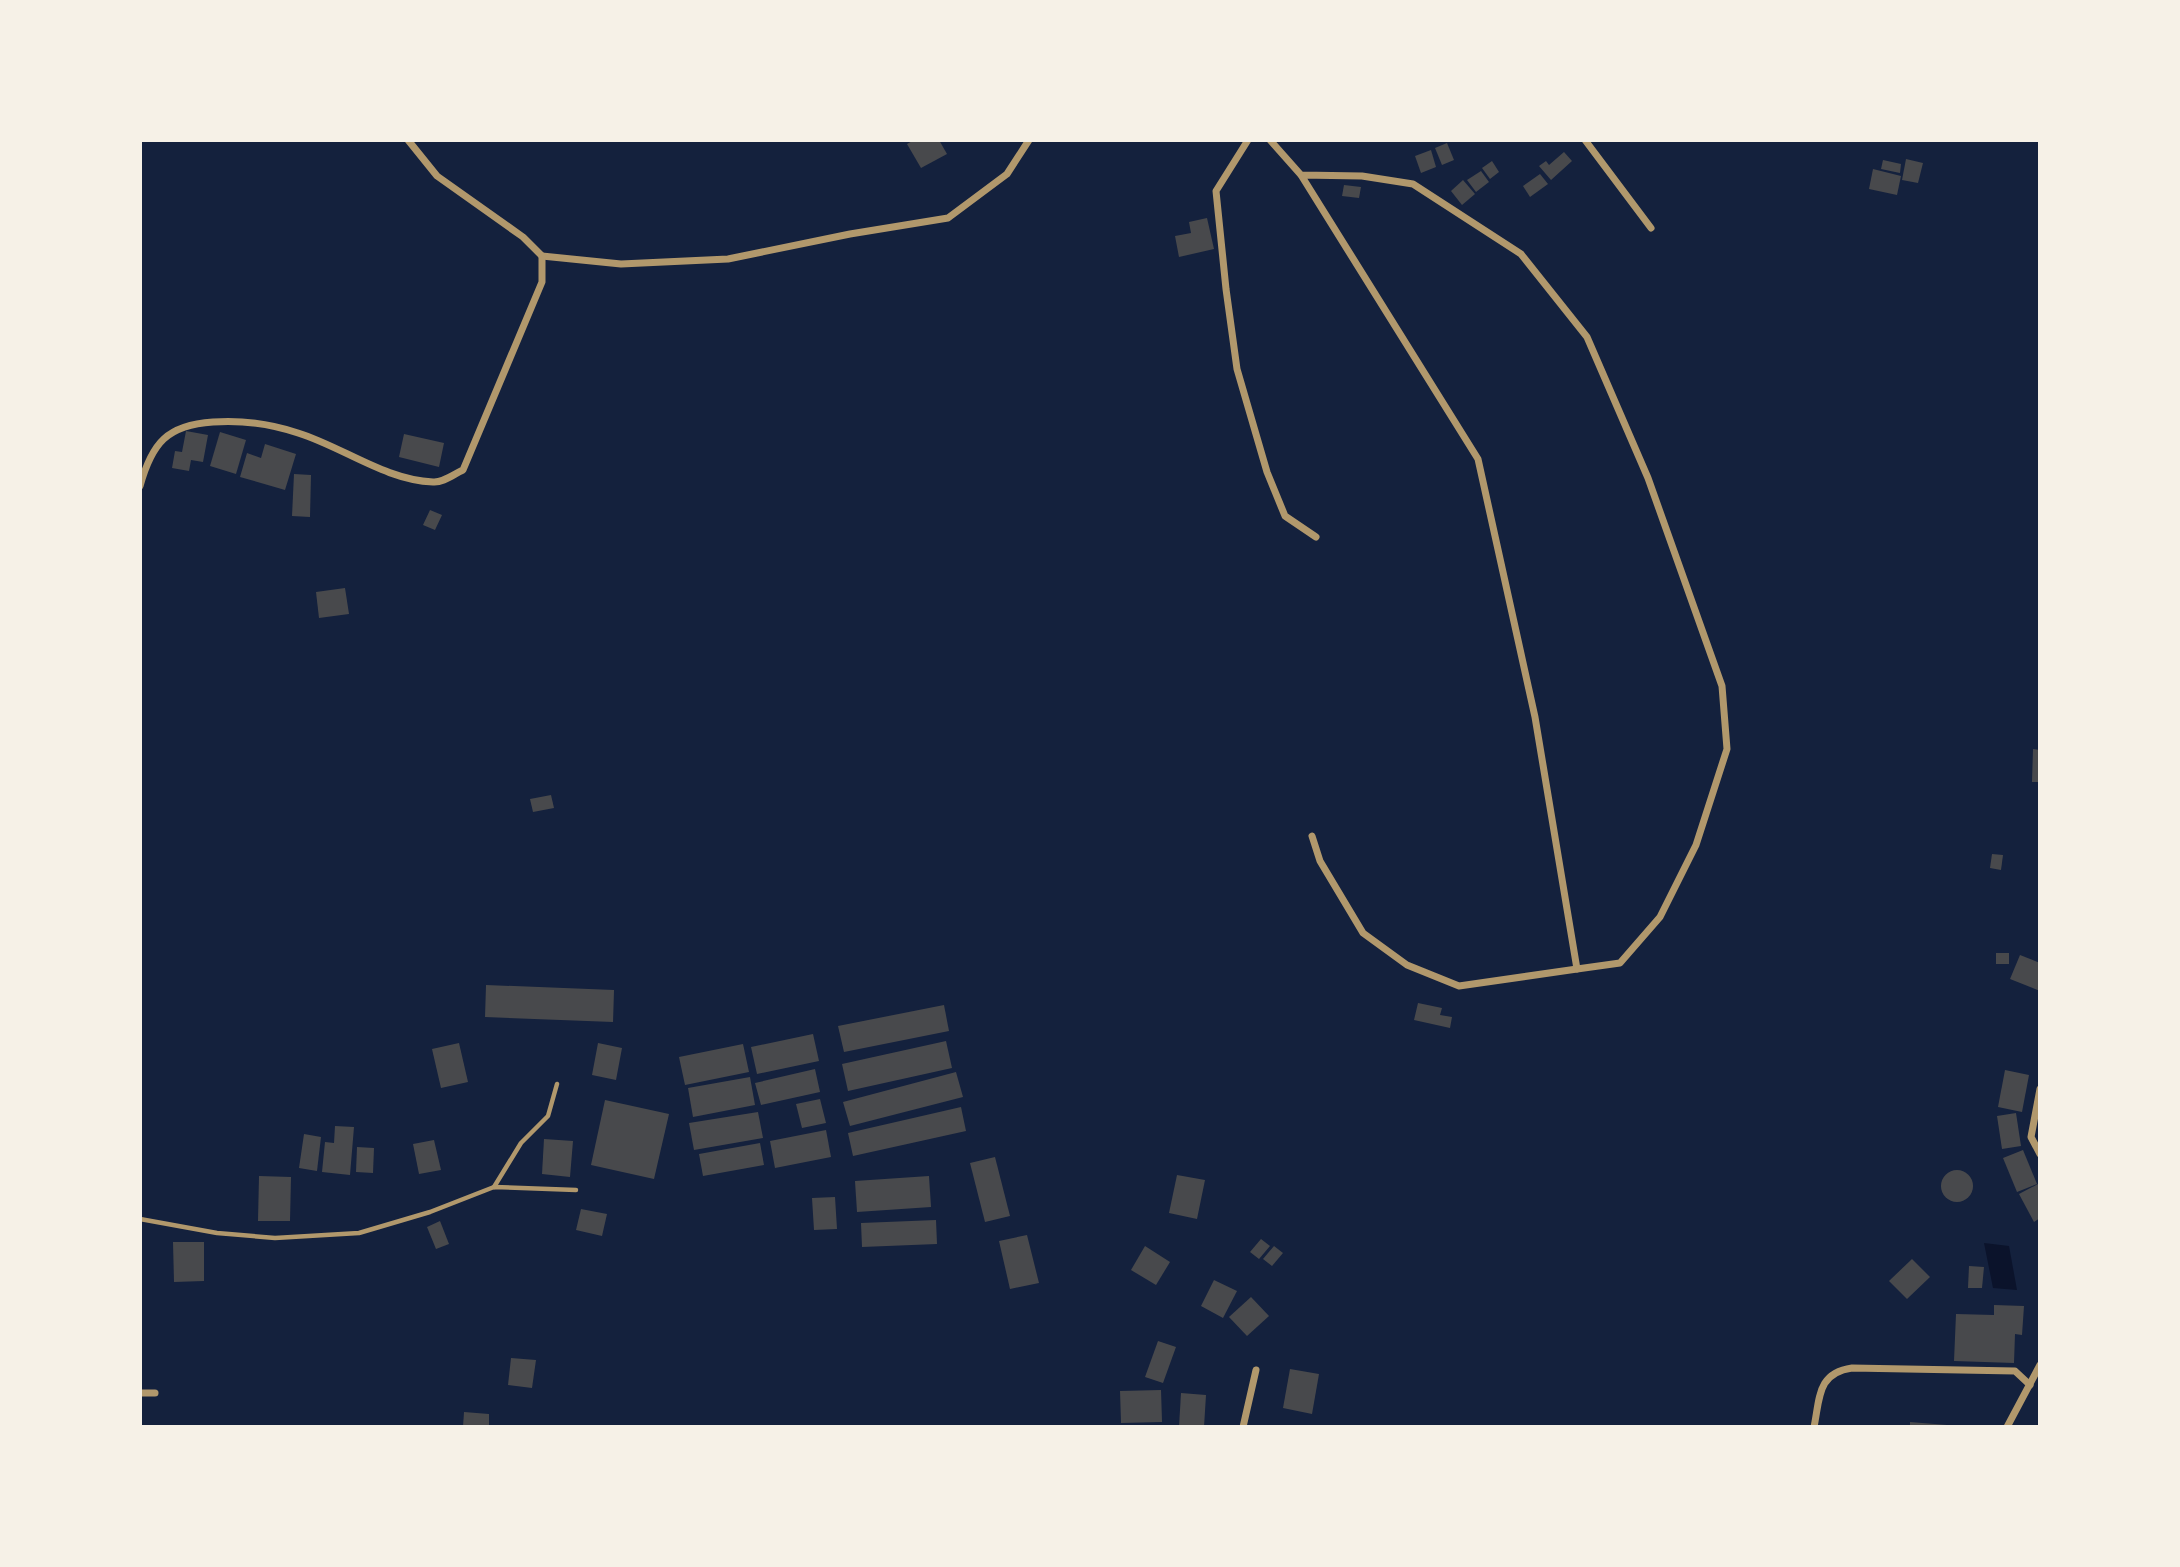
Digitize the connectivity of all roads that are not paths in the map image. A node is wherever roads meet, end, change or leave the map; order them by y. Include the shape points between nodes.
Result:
1 (408, 140) edge
2 (1030, 140) edge
3 (1248, 140) edge
4 (1270, 140) edge
5 (1585, 140) edge
6 (1301, 175) junction
7 (1651, 228) dead end
8 (542, 256) junction
9 (140, 486) edge
10 (1316, 537) dead end
11 (1312, 836) dead end
12 (1577, 969) junction
13 (557, 1084) dead end
14 (2040, 1089) edge
15 (2040, 1154) edge
16 (495, 1187) junction
17 (576, 1190) dead end
18 (140, 1219) edge
19 (2040, 1365) edge
20 (1256, 1370) dead end
21 (2030, 1385) junction
22 (140, 1393) edge
23 (155, 1393) dead end
24 (1243, 1427) edge
25 (1814, 1427) edge
26 (2007, 1427) edge

1 - 8 street via 437,176 523,237
2 - 8 street via 1007,174 948,218 728,259 621,264
3 - 10 street via 1216,191 1237,369 1285,516
4 - 6 street
5 - 7 street
6 - 12 street via 1478,459 1535,717
6 - 12 street via 1362,176 1413,184 1521,254 1587,337 1648,478 1718,673 1727,749 1696,845 1660,917 1620,963
8 - 9 street via 542,282 463,470 437,483 400,476 297,432 239,421 192,423 165,436 146,465
11 - 12 street via 1320,862 1363,933 1407,964 1460,986
13 - 16 lane via 548,1116 521,1143
14 - 15 street via 2031,1137
16 - 17 lane
16 - 18 lane via 359,1233 275,1238
19 - 21 street
20 - 24 street
21 - 25 street via 2015,1371 1838,1370 1821,1390
21 - 26 street
22 - 23 street

